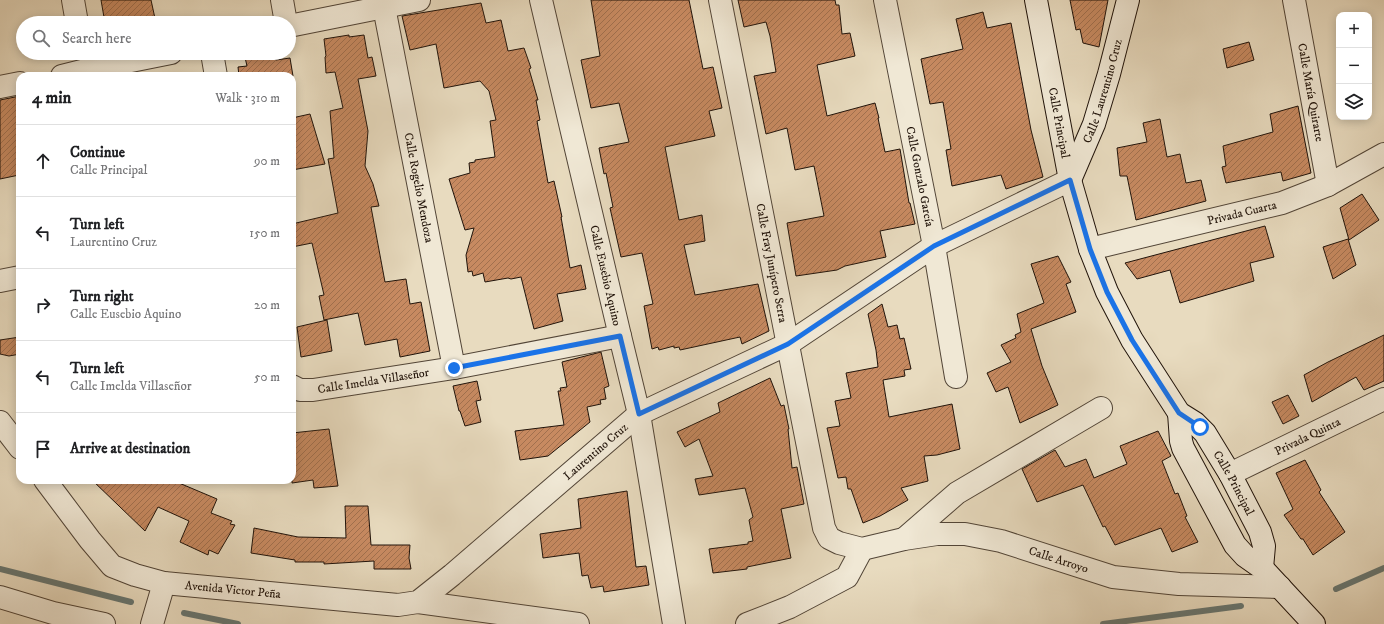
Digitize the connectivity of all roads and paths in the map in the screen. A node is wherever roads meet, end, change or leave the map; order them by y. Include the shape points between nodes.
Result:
1 (73, 0) edge
2 (282, 0) edge
3 (419, 0) edge
4 (541, 0) edge
5 (720, 0) edge
6 (885, 0) edge
7 (1036, 0) edge
8 (1128, 0) edge
9 (1294, 0) edge
10 (384, 7) junction
11 (76, 16) edge
12 (285, 16) edge
13 (296, 25) edge
14 (103, 60) edge
15 (213, 60) edge
16 (84, 62) edge
17 (68, 72) edge
18 (215, 72) edge
19 (16, 84) edge
20 (0, 86) edge
21 (1384, 154) edge
22 (1070, 180) junction
23 (1328, 185) junction
24 (934, 246) junction
25 (1090, 249) junction
26 (16, 278) edge
27 (0, 281) edge
28 (620, 336) junction
29 (788, 344) junction
30 (454, 368) junction
31 (956, 377) dead end
32 (296, 388) edge
33 (1384, 399) edge
34 (1101, 408) dead end
35 (1179, 413) junction
36 (639, 414) junction
37 (0, 422) edge
38 (16, 443) edge
39 (1230, 474) junction
40 (48, 484) edge
41 (904, 539) junction
42 (839, 543) joint
43 (862, 549) junction
44 (1262, 568) junction
45 (452, 575) joint
46 (164, 583) junction
47 (1280, 587) junction
48 (0, 597) edge
49 (418, 602) junction
50 (104, 624) edge
51 (152, 624) edge
52 (578, 624) edge
53 (674, 624) edge
54 (747, 624) edge
55 (1314, 624) edge

1 - 11 street
2 - 12 street
3 - 10 street
4 - 28 street, Calle Eusebio Aquino
5 - 29 street, Calle Fray Junípero Serra
6 - 24 street, Calle Gonzalo García
7 - 22 street, Calle Principal
8 - 22 street, Calle Laurentino Cruz via 1094,124
9 - 23 street, Calle María Quirarte
10 - 13 street
10 - 30 street, Calle Rogelio Mendoza
14 - 16 street
15 - 18 street
16 - 17 street
19 - 20 street
21 - 23 street, Privada Cuarta
22 - 24 street, Laurentino Cruz
22 - 25 street, Calle Principal
23 - 25 street, Privada Cuarta via 1282,203
24 - 29 street, Laurentino Cruz
24 - 31 street, Calle Gonzalo García
25 - 35 street, Calle Principal via 1107,292 1132,340
26 - 27 street
28 - 30 street, Calle Imelda Villaseñor
28 - 36 street, Calle Eusebio Aquino
29 - 36 street, Laurentino Cruz
29 - 42 street, Calle Fray Junípero Serra via 824,528 829,538
30 - 32 street, Calle Imelda Villaseñor via 313,390
33 - 39 street, Privada Quinta
34 - 41 street via 957,493
35 - 39 street, Calle Principal via 1205,432
35 - 44 street, Calle Principal via 1183,448 1224,525 1240,551
36 - 45 street, Laurentino Cruz
36 - 53 street, Calle Eusebio Aquino
37 - 38 street
39 - 44 street, Calle Principal via 1260,532 1264,546
40 - 46 street, Avenida Victor Peña via 112,566
41 - 43 street, Calle Arroyo
41 - 47 street, Calle Arroyo via 937,534 965,534 1001,541 1113,577 1179,584
42 - 43 street, Calle Arroyo
43 - 54 street via 847,577 790,607
44 - 47 street, Calle Principal
45 - 49 street, Avenida Victor Peña
46 - 49 street, Avenida Victor Peña via 398,605
46 - 51 street
47 - 55 street, Calle Principal
48 - 50 street via 53,613
49 - 52 street

